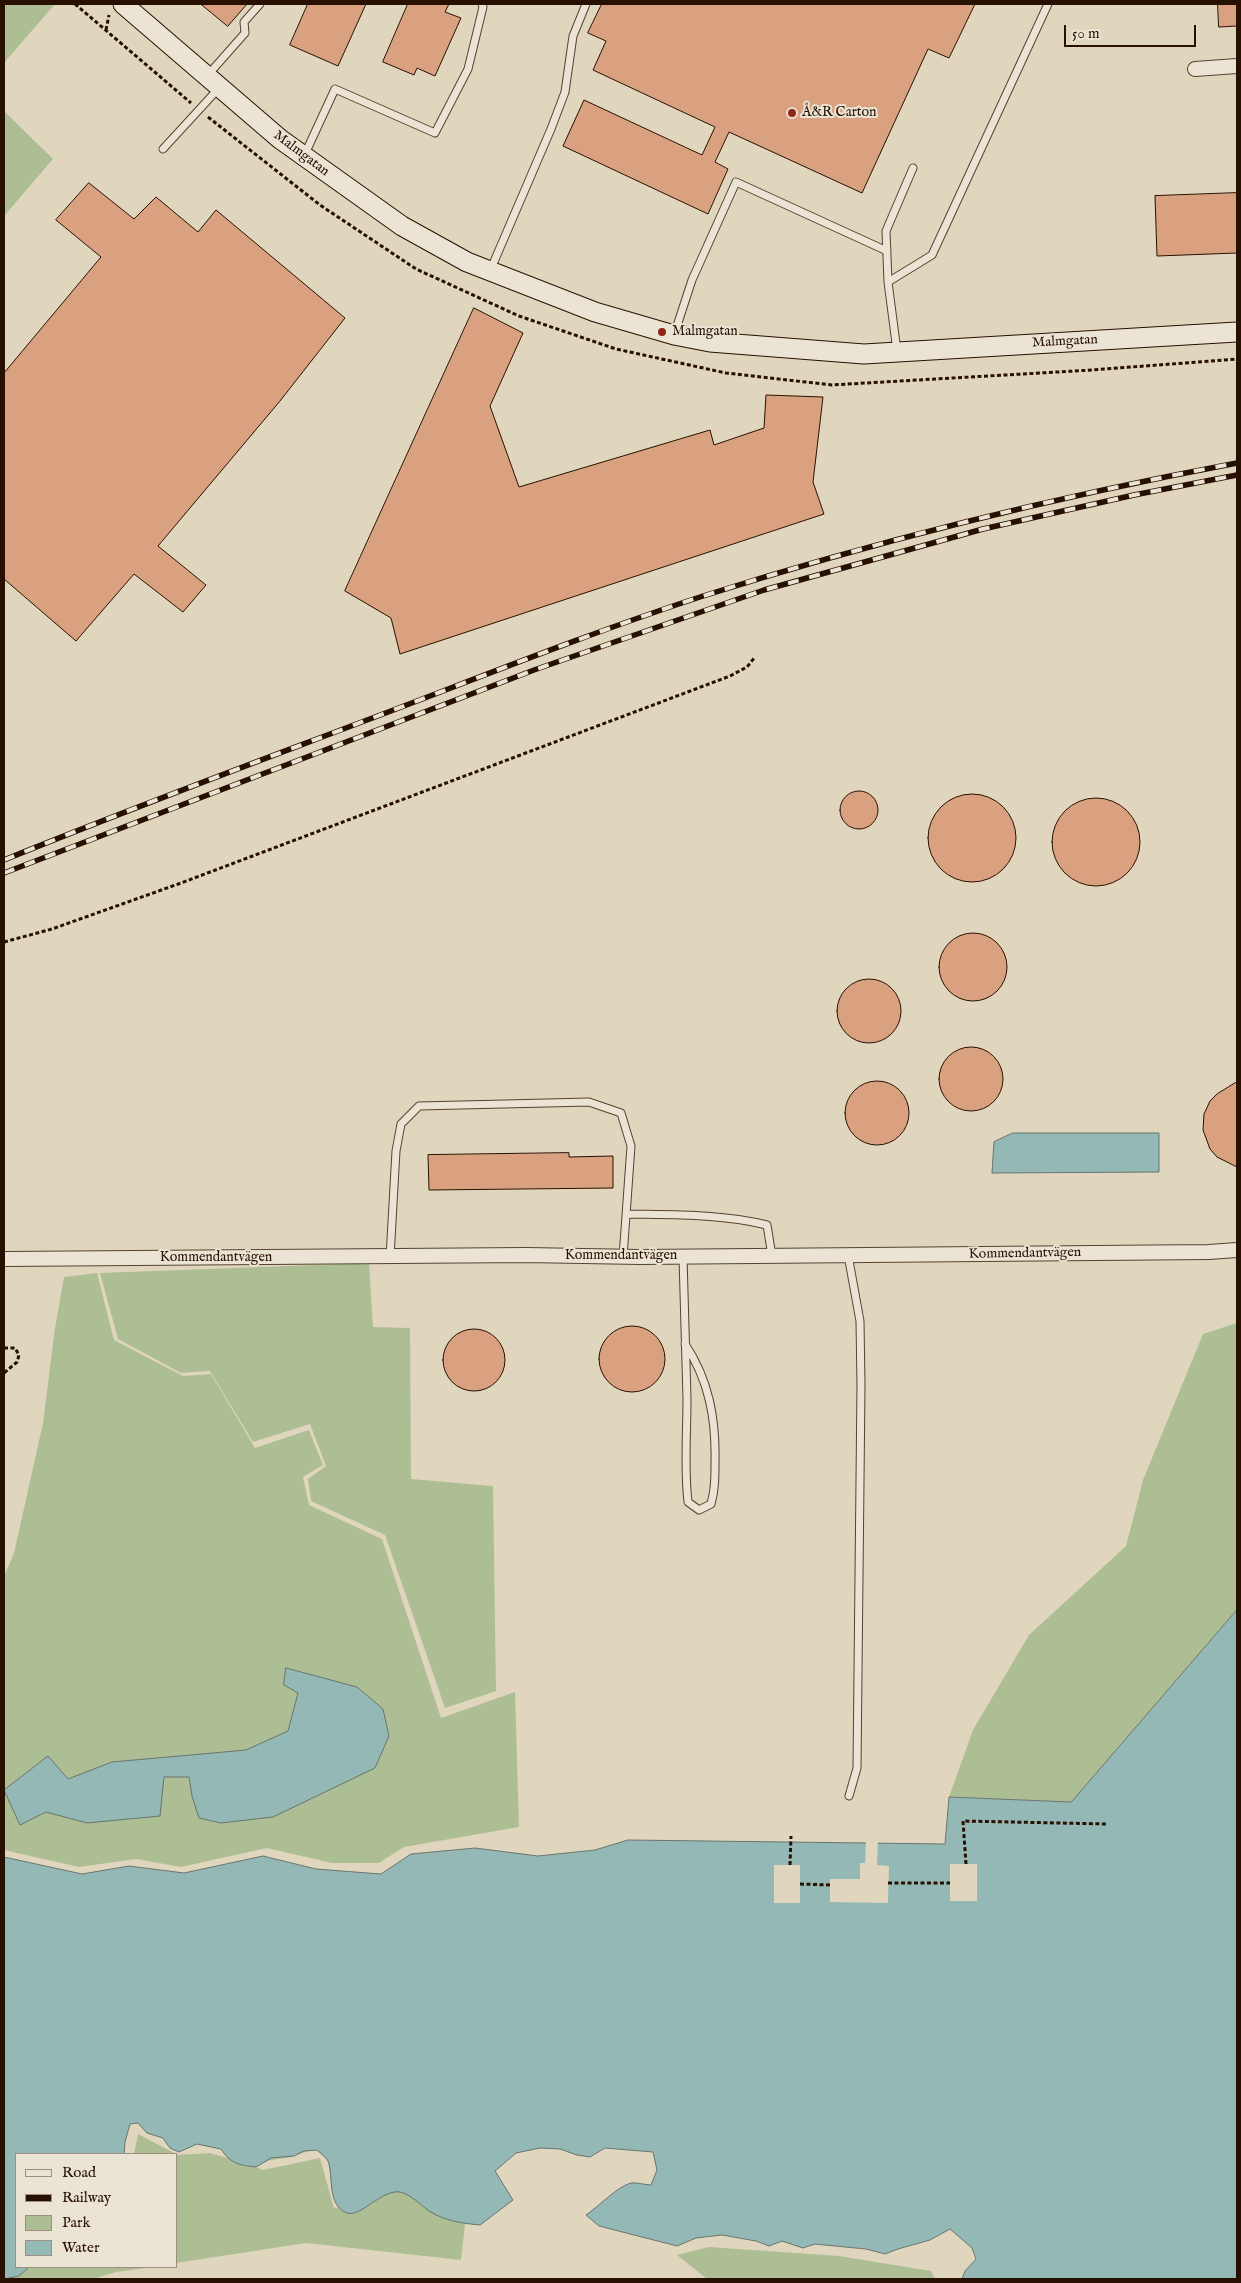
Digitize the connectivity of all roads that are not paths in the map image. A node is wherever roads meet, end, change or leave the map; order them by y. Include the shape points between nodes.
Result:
1 (260, 4) edge
2 (482, 4) edge
3 (586, 4) edge
4 (1048, 4) edge
5 (116, 9) edge
6 (1237, 66) edge
7 (1195, 69) dead end
8 (213, 82) junction
9 (163, 149) dead end
10 (304, 156) junction
11 (913, 168) dead end
12 (887, 251) junction
13 (489, 271) junction
14 (888, 282) junction
15 (1237, 332) edge
16 (674, 335) junction
17 (897, 352) junction
18 (627, 1214) junction
19 (1237, 1250) edge
20 (848, 1255) junction
21 (772, 1256) junction
22 (390, 1257) junction
23 (623, 1257) junction
24 (683, 1257) junction
25 (4, 1260) edge
26 (685, 1344) junction
27 (850, 1796) dead end

1 - 8 lane via 244,22 244,33
2 - 10 lane via 468,69 434,133 334,89
3 - 13 lane via 573,36 565,92
4 - 14 lane via 932,255
5 - 8 street, Malmgatan
6 - 7 street
8 - 9 lane via 200,110
8 - 10 street, Malmgatan
10 - 13 street, Malmgatan via 402,226
11 - 12 lane via 886,231
12 - 14 lane
12 - 16 lane via 736,182 692,280
13 - 16 street, Malmgatan via 595,312
14 - 17 lane
15 - 17 street, Malmgatan
16 - 17 street, Malmgatan via 758,347 864,354
18 - 21 lane via 735,1218 767,1225
18 - 22 lane via 631,1146 621,1113 589,1102 419,1106 401,1124 396,1151
18 - 23 lane
19 - 20 street, Kommendantvägen
20 - 21 street, Kommendantvägen
20 - 27 lane via 860,1321 861,1385 857,1768
21 - 24 street, Kommendantvägen
22 - 23 street, Kommendantvägen
22 - 25 street, Kommendantvägen
23 - 24 street, Kommendantvägen
24 - 26 lane
26 - 26 lane via 704,1382 712,1406 716,1437 715,1490 711,1504 699,1510 688,1502 685,1475

